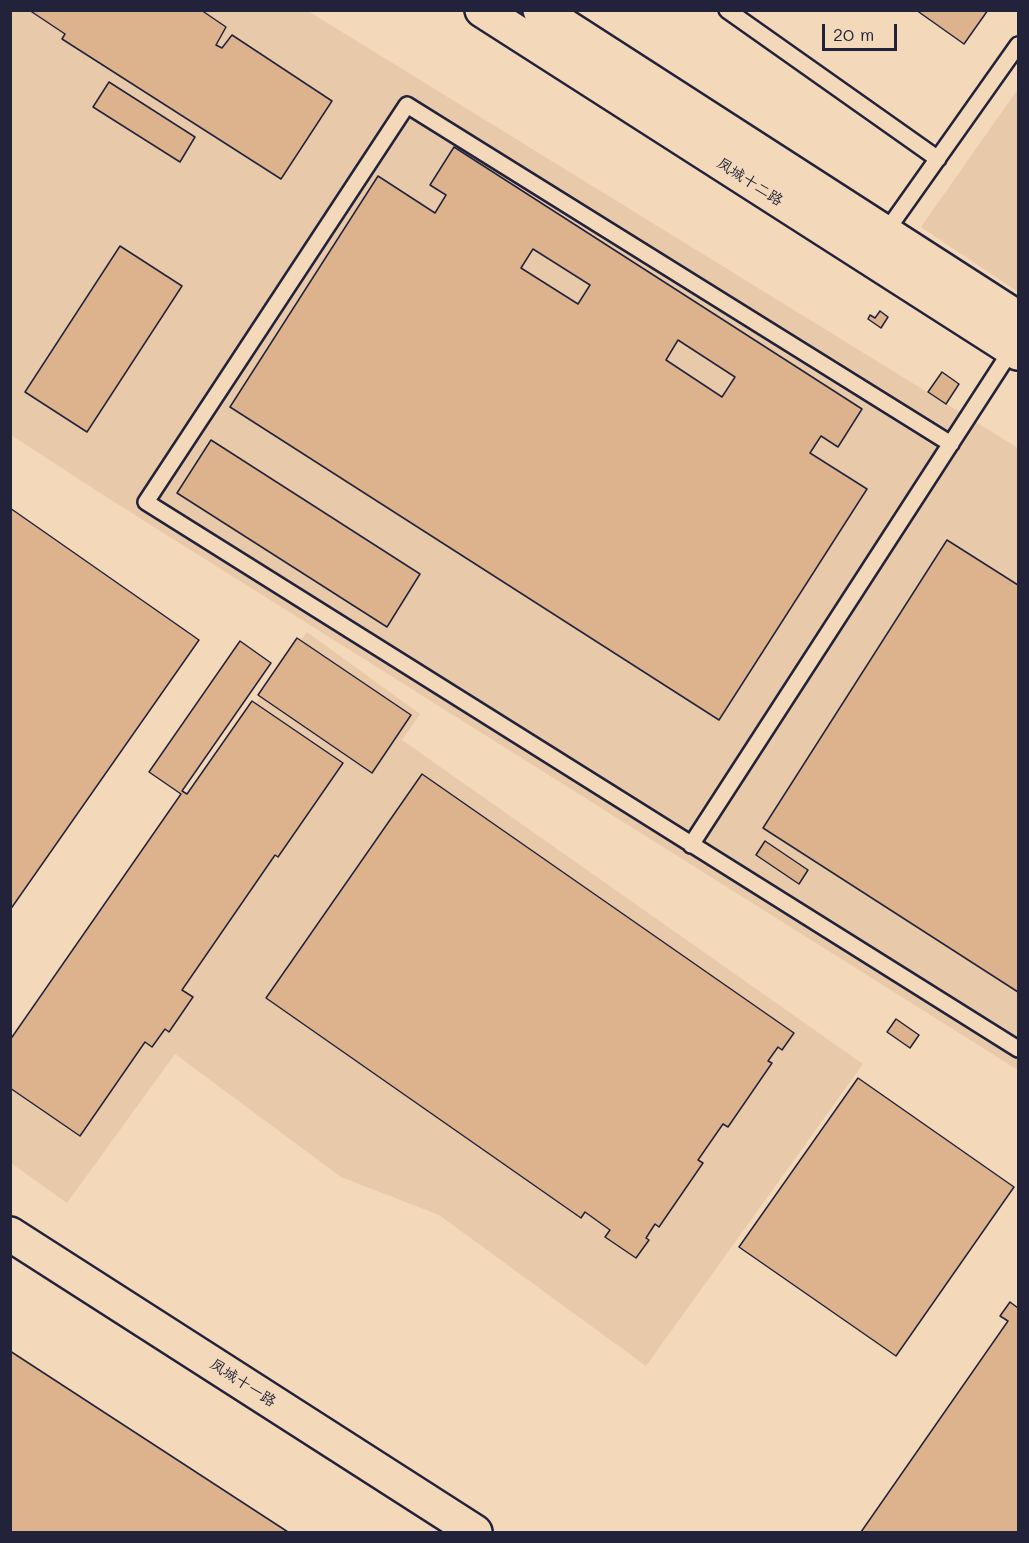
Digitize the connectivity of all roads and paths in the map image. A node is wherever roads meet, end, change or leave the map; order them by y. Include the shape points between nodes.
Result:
1 (482, 10) edge
2 (540, 10) edge
3 (727, 10) edge
4 (1018, 45) edge
5 (938, 159) junction
6 (885, 232) junction
7 (1018, 318) edge
8 (1015, 351) edge
9 (951, 444) junction
10 (691, 845) junction
11 (1018, 1049) edge
12 (10, 1234) edge
13 (476, 1533) edge

1 - 8 main road, 凤城十二路
2 - 6 main road, 凤城十二路
3 - 5 lane
4 - 5 lane
5 - 6 lane
6 - 7 main road, 凤城十二路
8 - 9 lane
9 - 10 lane
9 - 10 lane via 407,105 146,502
10 - 11 lane
12 - 13 main road, 凤城十一路

